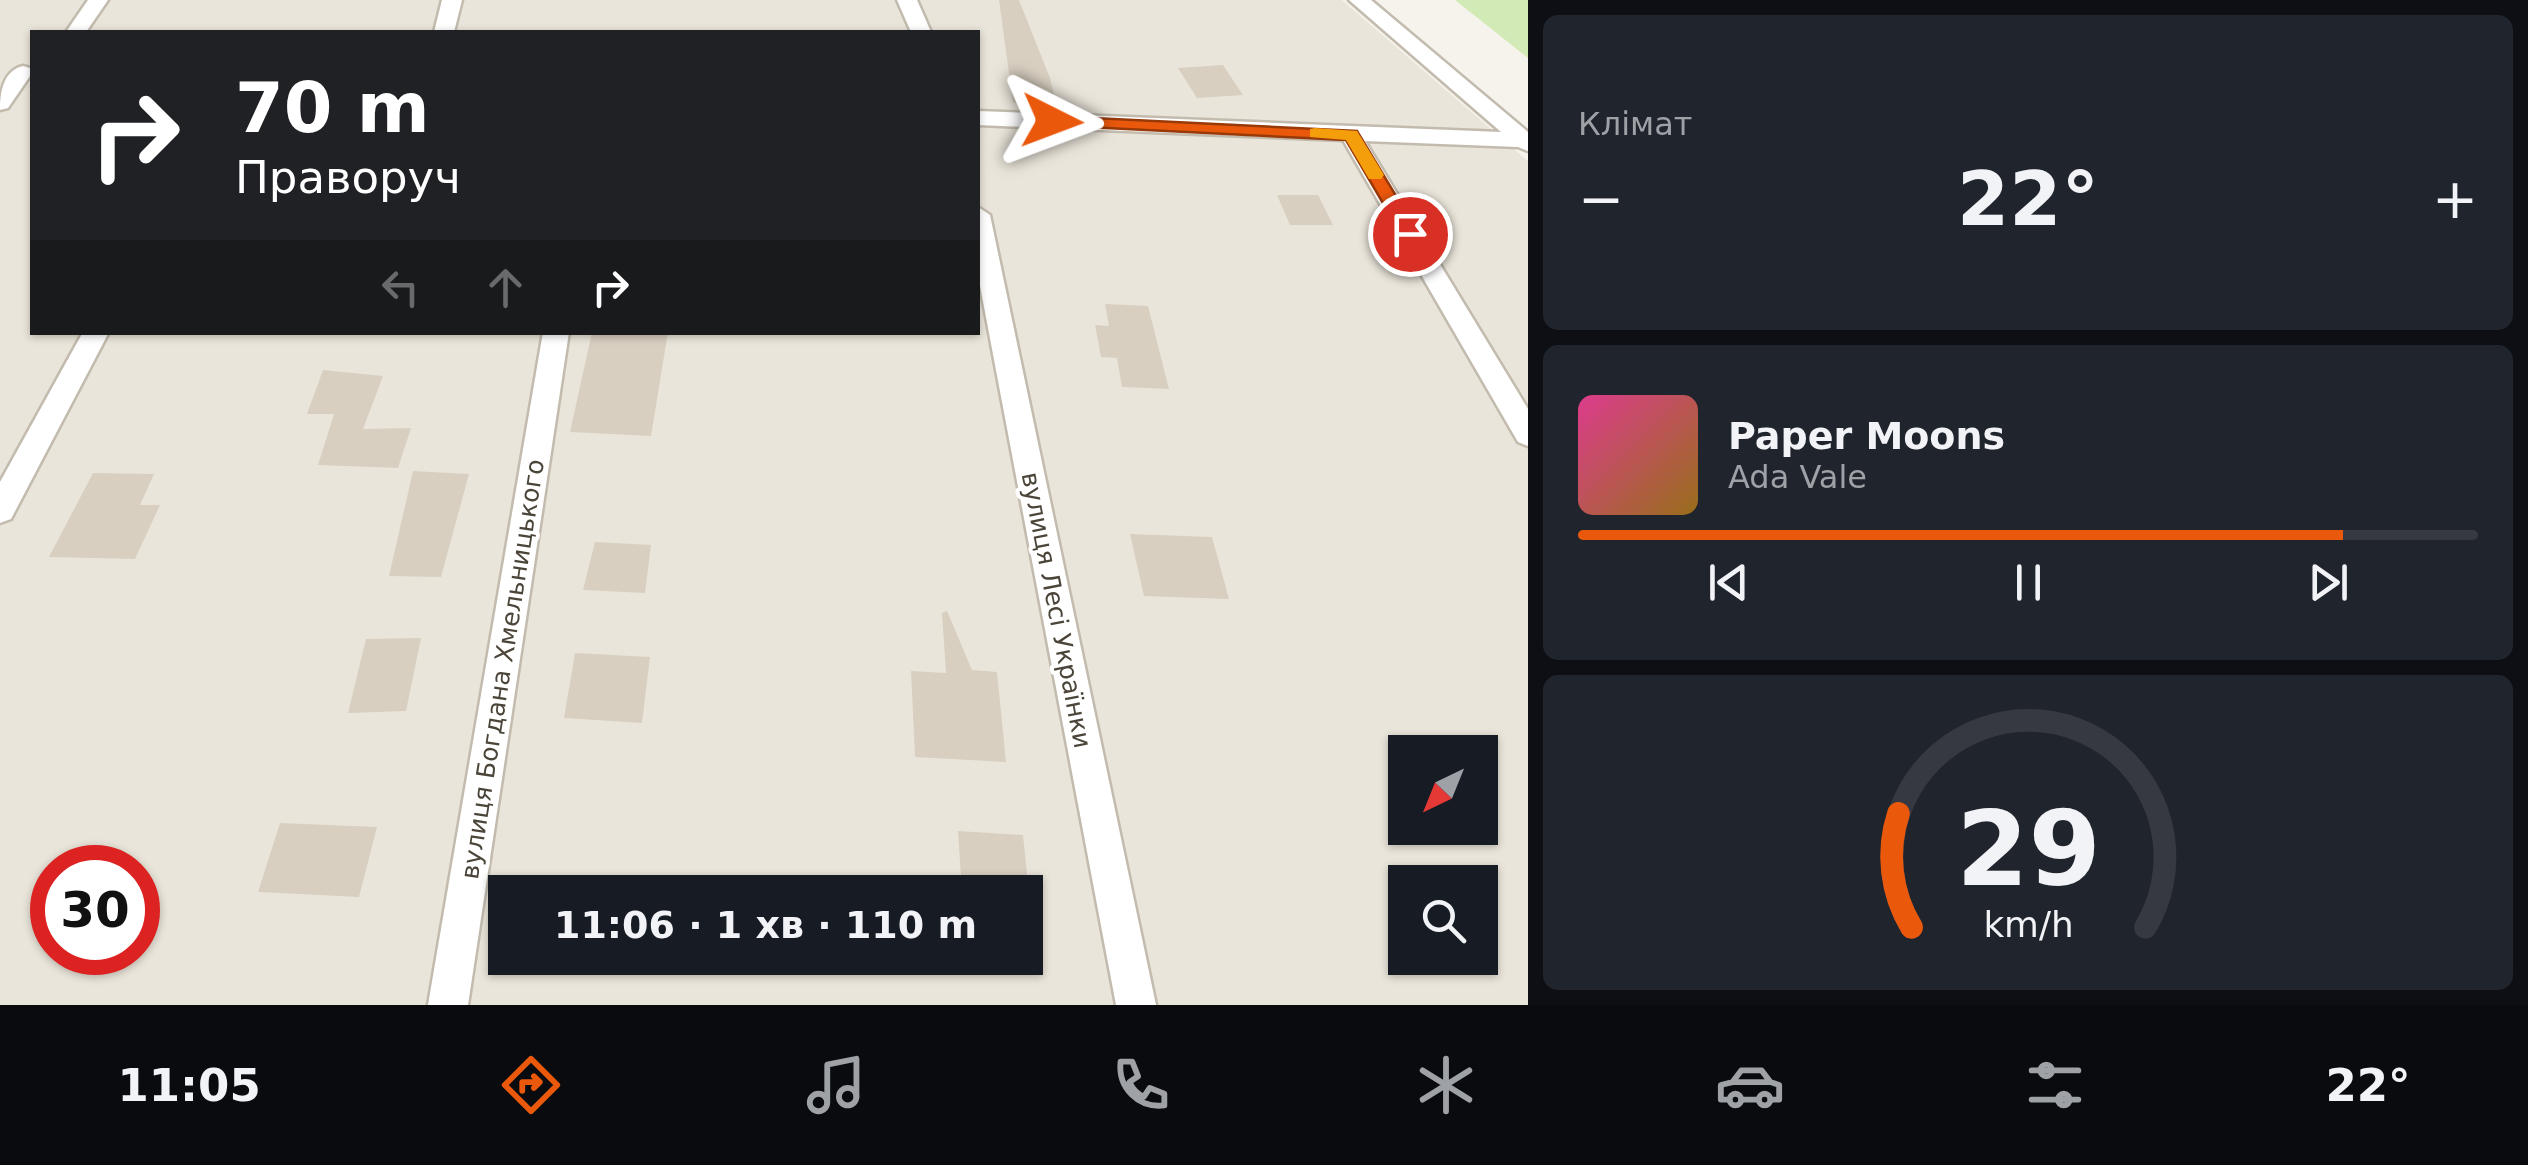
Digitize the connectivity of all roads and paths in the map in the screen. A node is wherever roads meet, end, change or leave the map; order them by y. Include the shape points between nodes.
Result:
1 (98, 0) edge
2 (452, 0) edge
3 (907, 0) edge
4 (1359, 0) edge
5 (77, 30) edge
6 (444, 30) edge
7 (920, 30) edge
8 (0, 71) edge
9 (28, 72) edge
10 (0, 103) edge
11 (980, 118) edge
12 (1352, 134) junction
13 (1526, 142) edge
14 (980, 225) edge
15 (94, 335) edge
16 (556, 335) edge
17 (1528, 434) edge
18 (0, 510) edge
19 (448, 1005) edge
20 (1136, 1005) edge

1 - 5 street
2 - 6 street
3 - 7 street
4 - 13 street
8 - 9 street
9 - 10 street
11 - 12 street
12 - 13 street
12 - 17 street
14 - 20 street, вулиця Лесі Українки
15 - 18 street
16 - 19 street, вулиця Богдана Хмельницького

